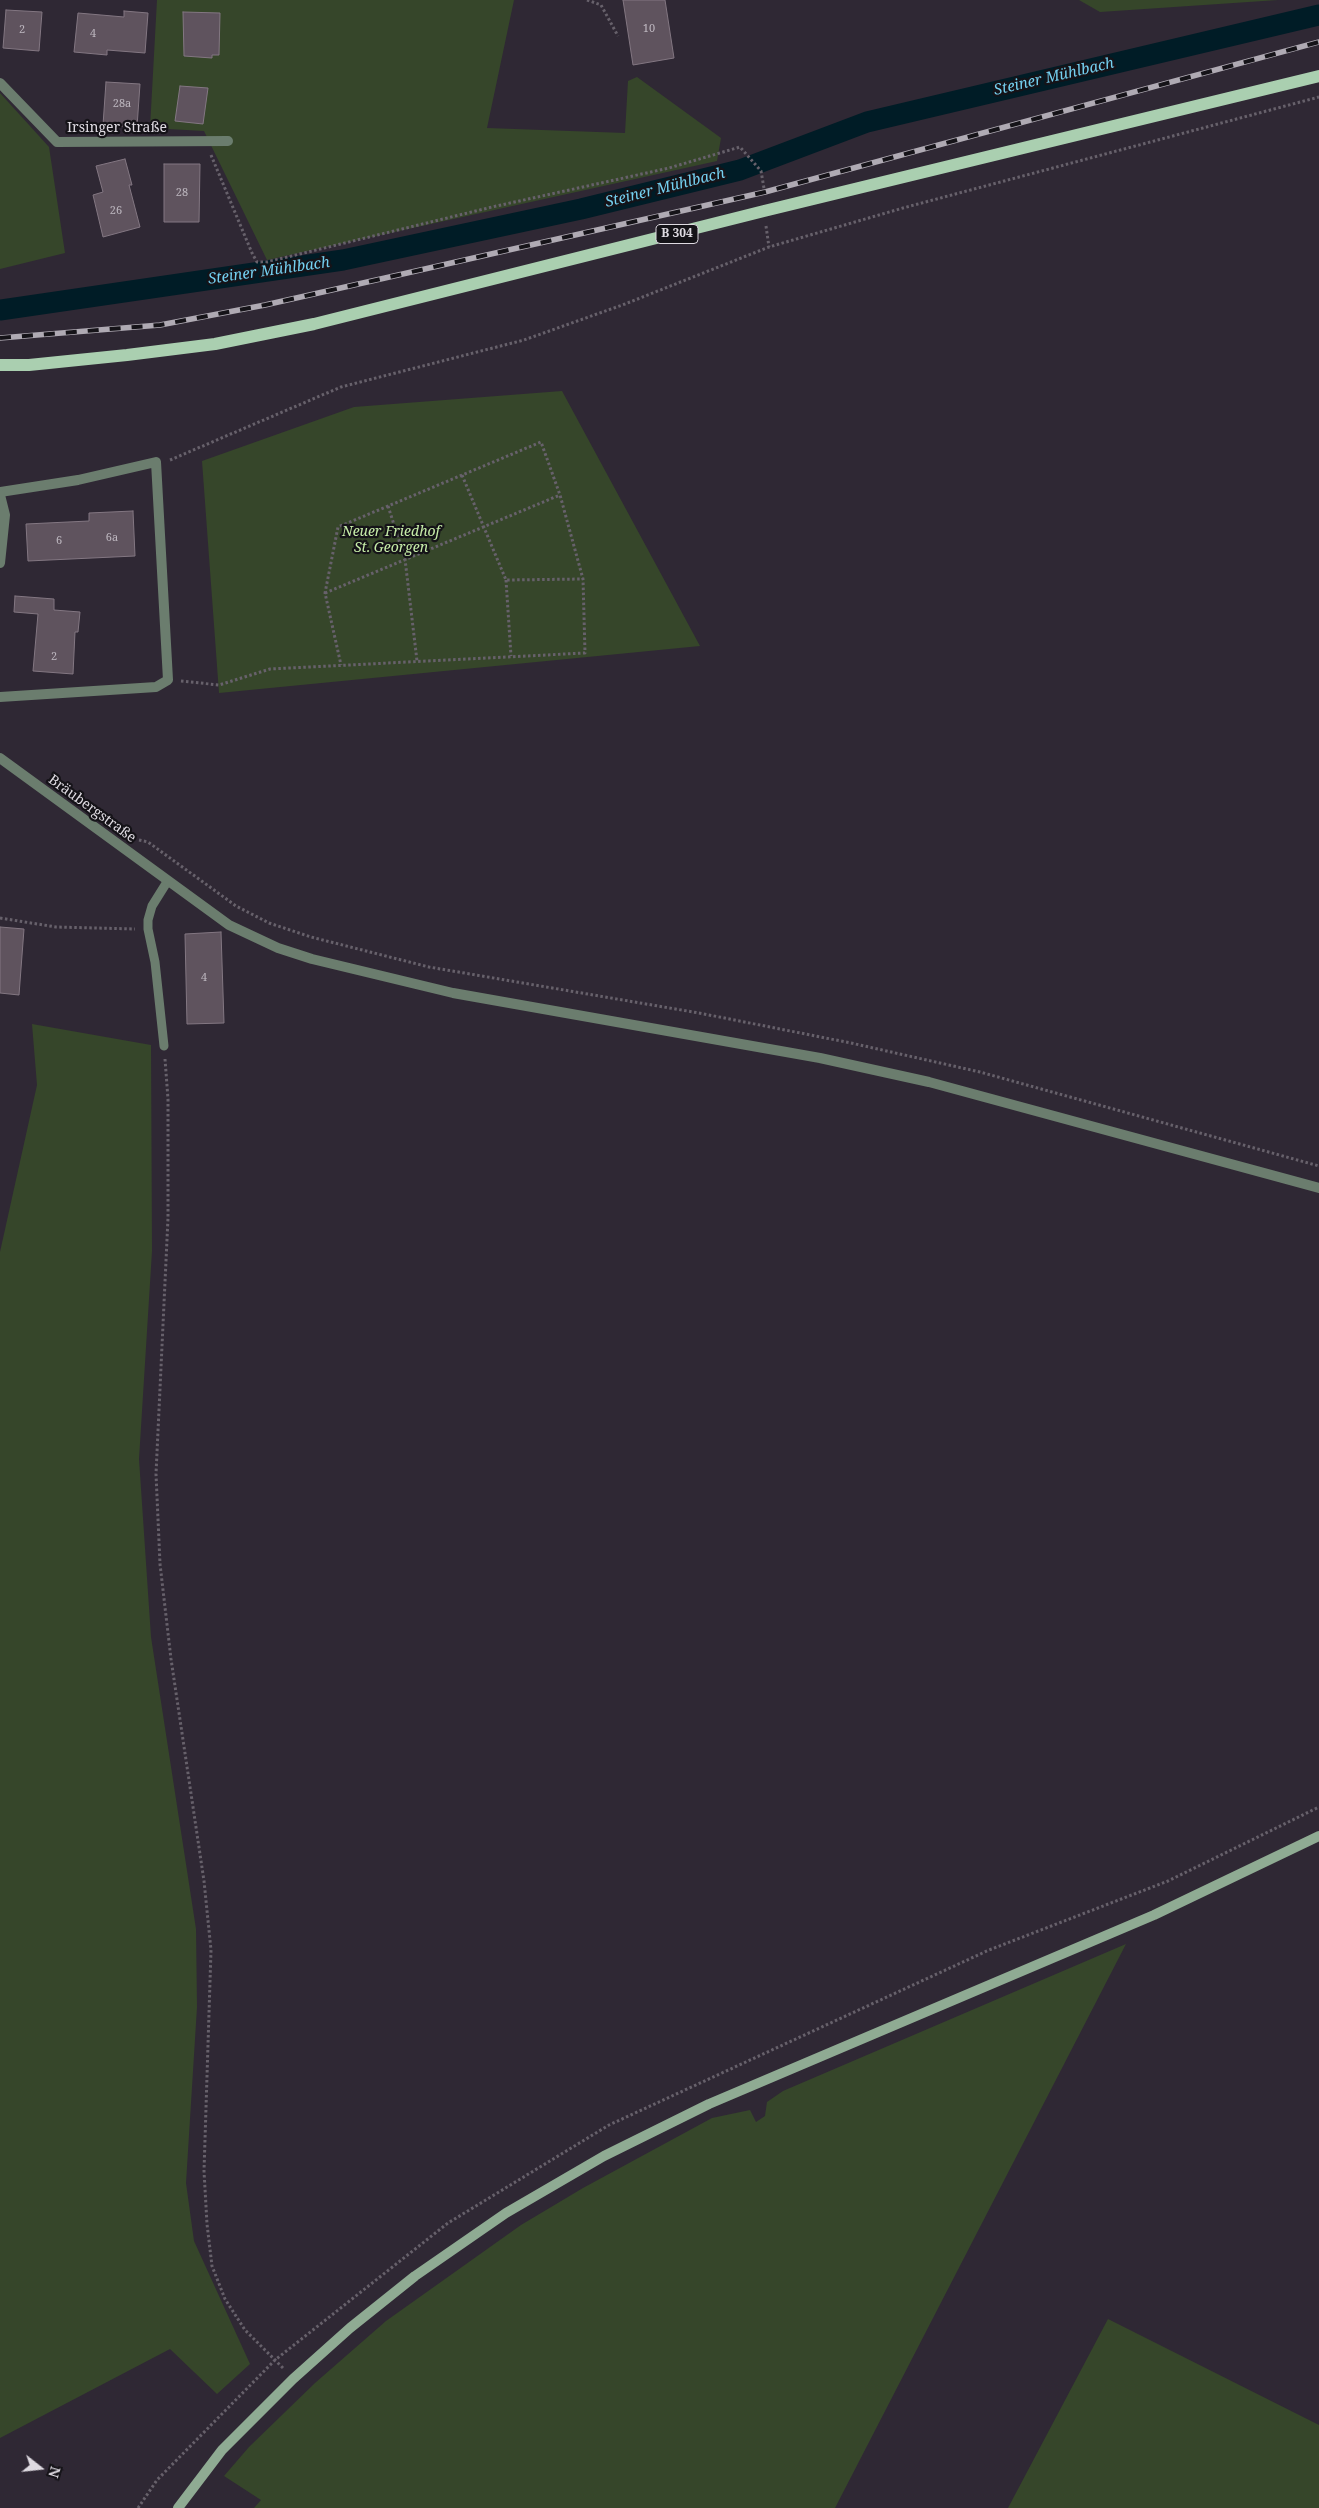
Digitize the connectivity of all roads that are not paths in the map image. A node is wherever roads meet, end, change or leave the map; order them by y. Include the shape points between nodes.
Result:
1 (1319, 76) edge
2 (0, 84) edge
3 (228, 141) dead end
4 (0, 365) edge
5 (0, 493) edge
6 (0, 563) edge
7 (0, 697) edge
8 (0, 758) edge
9 (168, 882) junction
10 (164, 1046) road end
11 (1319, 1188) edge
12 (1319, 1836) edge
13 (178, 2508) edge

1 - 4 main road, B 304 via 314,324 215,344 29,365
2 - 3 street, Irsinger Straße via 56,142
5 - 6 street via 5,515
5 - 7 street via 156,462 168,680 156,687
8 - 9 street, Bräubergstraße
9 - 10 lane via 152,906 148,929
9 - 11 street, Bräubergstraße via 229,925 254,938 345,968 527,1008 756,1046 911,1078
12 - 13 main road via 1154,1915 710,2104 604,2156 506,2214 415,2276 350,2328 222,2450

